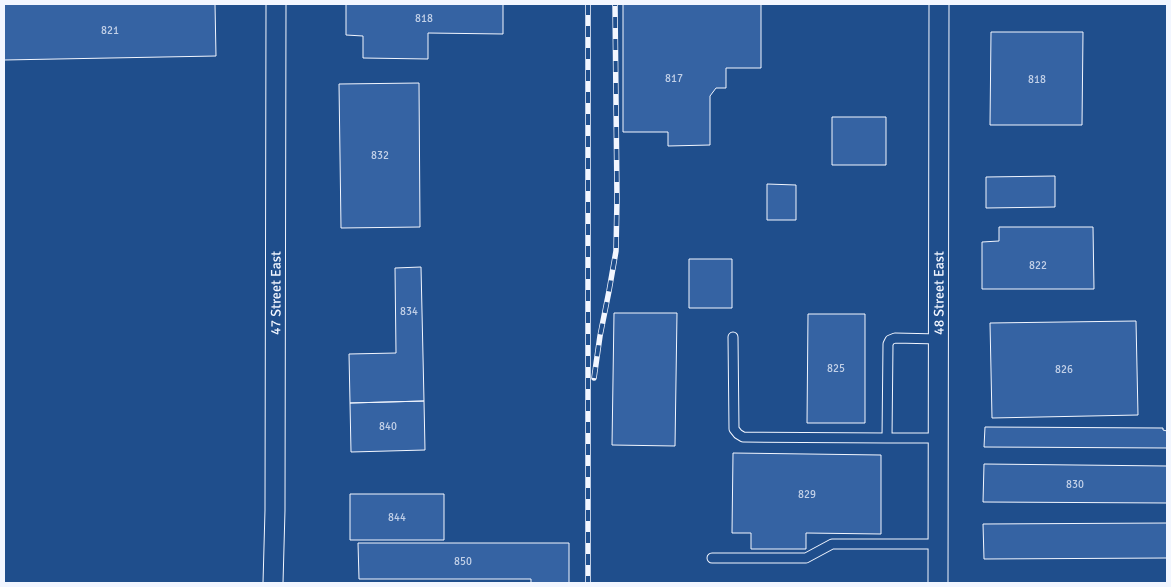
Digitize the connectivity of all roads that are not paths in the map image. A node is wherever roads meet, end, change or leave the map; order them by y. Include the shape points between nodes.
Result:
1 (276, 4) edge
2 (939, 4) edge
3 (733, 337) dead end
4 (939, 339) junction
5 (887, 438) junction
6 (938, 438) junction
7 (938, 544) junction
8 (712, 558) dead end
9 (273, 583) edge
10 (938, 583) edge

1 - 9 street, 47 Street East
2 - 4 street, 48 Street East
3 - 5 lane via 734,429 738,434 743,437
4 - 5 lane via 890,340
4 - 6 street, 48 Street East
5 - 6 lane
6 - 7 street, 48 Street East
7 - 8 lane via 832,544 806,558
7 - 10 street, 48 Street East

